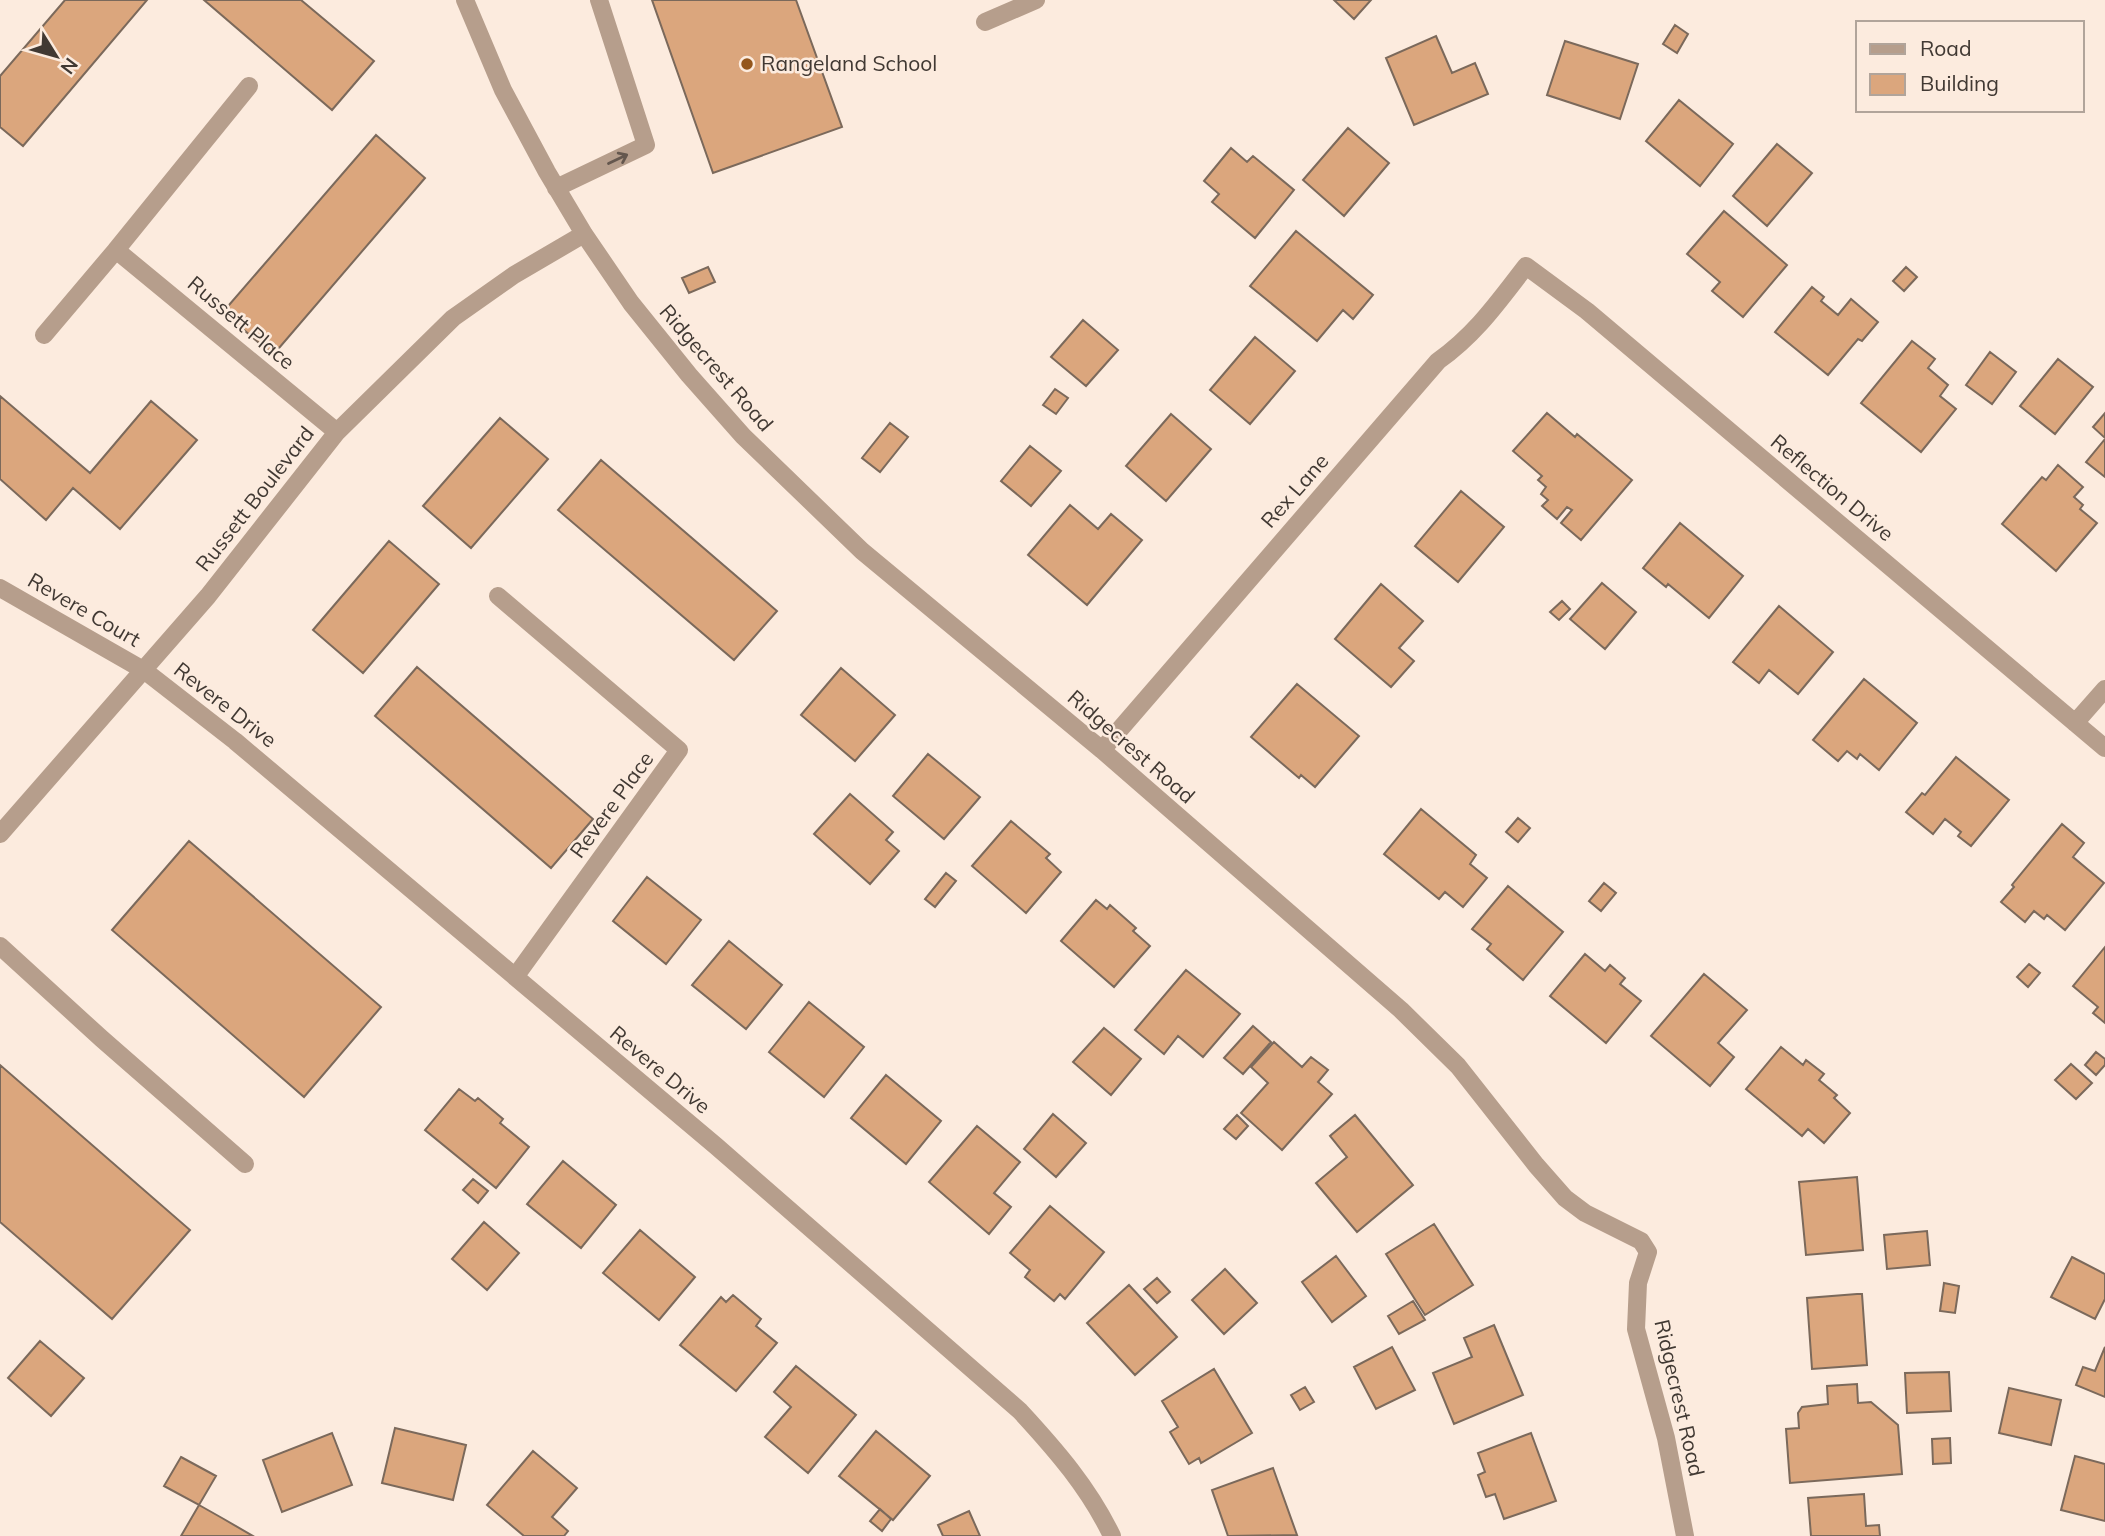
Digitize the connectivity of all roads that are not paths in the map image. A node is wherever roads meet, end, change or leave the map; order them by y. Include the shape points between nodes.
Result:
1 (465, 0) edge
2 (599, 0) edge
3 (1036, 0) edge
4 (985, 22) dead end
5 (249, 86) dead end
6 (556, 188) junction
7 (584, 234) junction
8 (116, 250) junction
9 (1526, 266) joint
10 (44, 335) dead end
11 (337, 432) junction
12 (0, 588) edge
13 (498, 596) dead end
14 (145, 671) junction
15 (2105, 689) edge
16 (2075, 723) junction
17 (2105, 748) edge
18 (1102, 750) junction
19 (0, 834) edge
20 (0, 946) edge
21 (515, 977) junction
22 (245, 1164) dead end
23 (1112, 1536) edge
24 (1685, 1536) edge

1 - 6 street, Ridgecrest Road via 503,90
6 -> 2 street via 646,145
3 - 4 street
5 - 8 street
6 - 7 street, Ridgecrest Road
7 - 11 street, Russett Boulevard via 453,318
7 - 18 street, Ridgecrest Road via 631,303 743,436 862,551
8 - 10 street
8 - 11 street, Russett Place
9 - 16 street, Reflection Drive via 1587,311
9 - 18 street, Rex Lane via 1478,328 1438,361
11 - 14 street, Russett Boulevard
12 - 14 street, Revere Court
13 - 21 street, Revere Place via 679,750
14 - 19 street, Russett Boulevard
14 - 21 street, Revere Drive
15 - 16 street
16 - 17 street, Reflection Drive
18 - 24 street, Ridgecrest Road via 1410,1019 1458,1066 1565,1198 1641,1241 1648,1252 1638,1283 1636,1329 1666,1438
20 - 22 street
21 - 23 street, Revere Drive via 1020,1411 1065,1459

